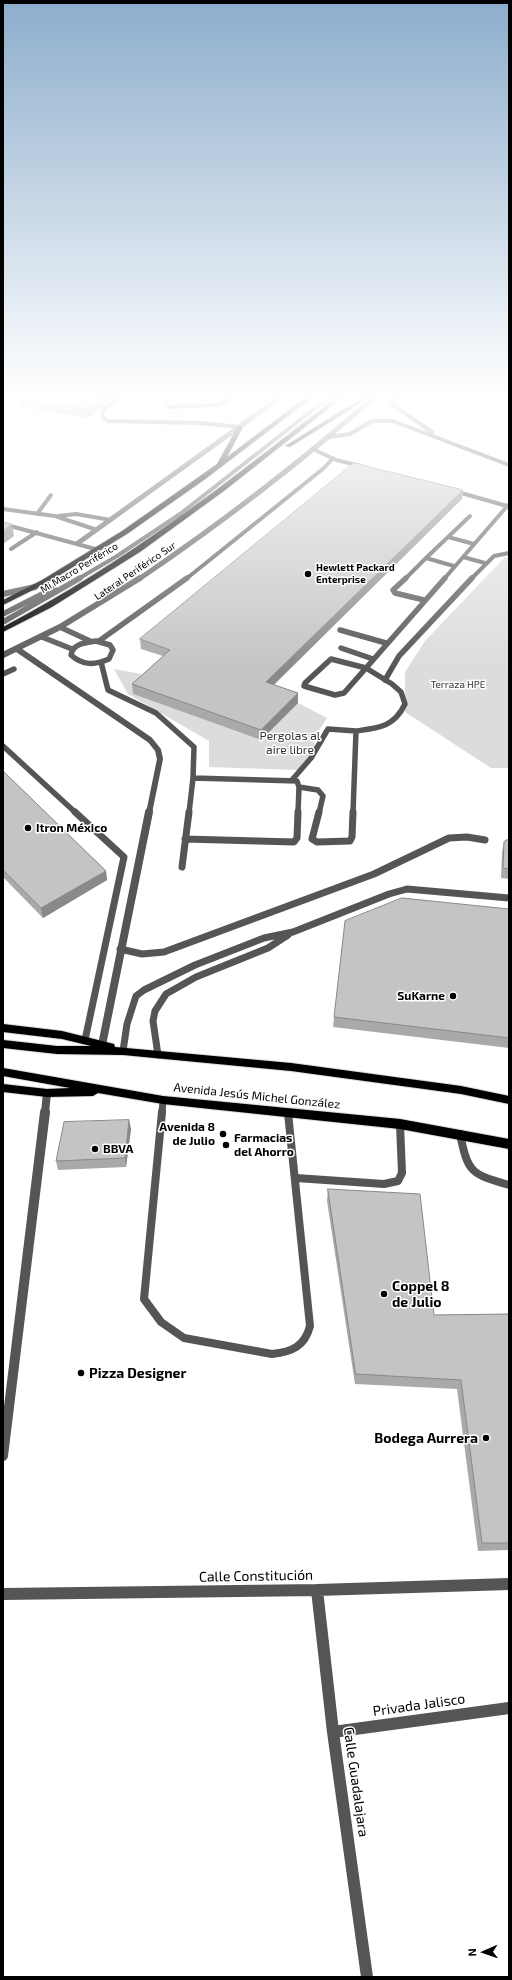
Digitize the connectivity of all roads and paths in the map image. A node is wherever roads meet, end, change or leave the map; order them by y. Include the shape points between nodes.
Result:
1 (158, 486) edge
2 (190, 486) edge
3 (208, 486) edge
4 (215, 486) edge
5 (226, 486) edge
6 (265, 486) edge
7 (301, 486) edge
8 (447, 489) edge
9 (51, 494) dead end
10 (508, 505) edge
11 (3, 509) edge
12 (37, 514) junction
13 (55, 516) junction
14 (470, 516) dead end
15 (111, 520) junction
16 (3, 524) edge
17 (97, 530) junction
18 (37, 532) junction
19 (448, 537) junction
20 (78, 543) junction
21 (474, 544) junction
22 (11, 549) dead end
23 (99, 550) junction
24 (509, 553) edge
25 (463, 557) junction
26 (426, 558) junction
27 (485, 563) junction
28 (454, 566) junction
29 (38, 586) junction
30 (3, 594) edge
31 (424, 600) junction
32 (3, 603) edge
33 (3, 614) edge
34 (3, 622) edge
35 (62, 628) junction
36 (3, 630) edge
37 (340, 630) dead end
38 (42, 637) junction
39 (90, 641) junction
40 (99, 641) junction
41 (386, 643) junction
42 (342, 648) dead end
43 (17, 649) junction
44 (72, 650) junction
45 (3, 655) edge
46 (373, 658) junction
47 (101, 662) junction
48 (365, 668) junction
49 (14, 669) dead end
50 (3, 674) edge
51 (385, 680) junction
52 (356, 732) junction
53 (3, 746) edge
54 (193, 778) junction
55 (292, 780) junction
56 (299, 787) junction
57 (185, 839) junction
58 (485, 840) dead end
59 (182, 867) dead end
60 (509, 898) edge
61 (293, 932) junction
62 (120, 949) junction
63 (3, 1028) edge
64 (85, 1040) junction
65 (3, 1044) edge
66 (102, 1045) junction
67 (123, 1051) junction
68 (158, 1055) junction
69 (3, 1072) edge
70 (3, 1088) edge
71 (115, 1092) junction
72 (47, 1093) junction
73 (163, 1100) junction
74 (509, 1100) edge
75 (288, 1113) junction
76 (400, 1124) junction
77 (460, 1134) junction
78 (509, 1144) edge
79 (296, 1178) junction
80 (509, 1185) edge
81 (3, 1456) edge
82 (509, 1584) edge
83 (317, 1590) junction
84 (3, 1594) edge
85 (509, 1708) edge
86 (333, 1732) junction
87 (367, 1977) edge

1 - 15 street
2 - 23 highway
3 - 33 lane, Mi Macro Periférico via 114,554
4 - 34 lane, Mi Macro Periférico via 180,514 117,556
5 - 36 highway via 140,549 26,619
6 - 35 street, Lateral Periférico Sur via 210,531
7 - 40 lane via 199,569
8 - 10 lane
9 - 12 lane
10 - 21 lane
11 - 12 lane
12 - 13 lane
13 - 15 lane via 76,514
13 - 17 lane
14 - 19 lane
15 - 17 street
16 - 18 lane
17 - 20 street
18 - 20 lane
18 - 22 lane
19 - 21 lane
19 - 26 lane
20 - 23 lane
21 - 25 lane
23 - 29 highway
24 - 27 lane via 494,556
25 - 27 lane
25 - 28 lane
26 - 28 lane
26 - 31 lane via 393,590 395,593
27 - 51 lane via 399,656
28 - 31 lane
29 - 30 street
29 - 32 highway
31 - 41 lane
35 - 38 street, Lateral Periférico Sur
35 - 39 lane
37 - 41 lane
38 - 43 street, Lateral Periférico Sur
38 - 44 lane
39 - 40 lane
39 - 44 lane via 79,644
40 - 47 lane via 110,645 113,650 109,658
41 - 46 lane
42 - 46 lane
43 - 45 street, Lateral Periférico Sur
43 - 62 street via 150,740 158,750 160,760
44 - 47 lane via 71,655 76,661 91,664
46 - 48 lane
47 - 54 lane via 108,690 156,713 192,744 195,753
48 - 48 lane via 341,695 304,686 305,682 330,660
48 - 51 lane
49 - 50 lane
51 - 52 lane via 402,692 405,704 402,712 398,719 390,724
52 - 55 lane via 328,729 311,758
52 - 56 lane via 350,841 317,842 312,839 323,796 318,790
53 - 64 lane via 124,857
54 - 55 lane
54 - 57 lane
55 - 56 lane via 297,781
56 - 57 lane via 297,838 294,842
57 - 59 lane
58 - 62 lane via 449,838 374,874 164,952 140,955
60 - 61 lane via 407,888
61 - 67 lane via 264,938 195,965 144,990 136,996 131,1008
61 - 68 lane via 268,948 196,977 166,994 155,1011 153,1021
62 - 66 street
63 - 64 main road
64 - 66 main road
65 - 67 main road via 57,1050
66 - 67 main road
67 - 68 main road
68 - 74 main road via 314,1070 461,1090
69 - 71 main road, Avenida Jesús Michel González
70 - 72 main road
71 - 72 main road
71 - 73 main road, Avenida Jesús Michel González
72 - 81 street
73 - 75 main road, Avenida Jesús Michel González
73 - 79 lane via 144,1299 152,1312 173,1332 184,1338 272,1354 297,1349 308,1336 310,1315
75 - 76 main road, Avenida Jesús Michel González
75 - 79 lane
76 - 77 main road, Avenida Jesús Michel González
76 - 79 lane via 402,1173 398,1181 384,1184
77 - 78 main road, Avenida Jesús Michel González
77 - 80 lane via 466,1163 473,1173
82 - 83 street, Calle Constitución
83 - 84 street, Calle Constitución
83 - 86 street, Calle Guadalajara
85 - 86 street, Privada Jalisco
86 - 87 street, Calle Guadalajara

